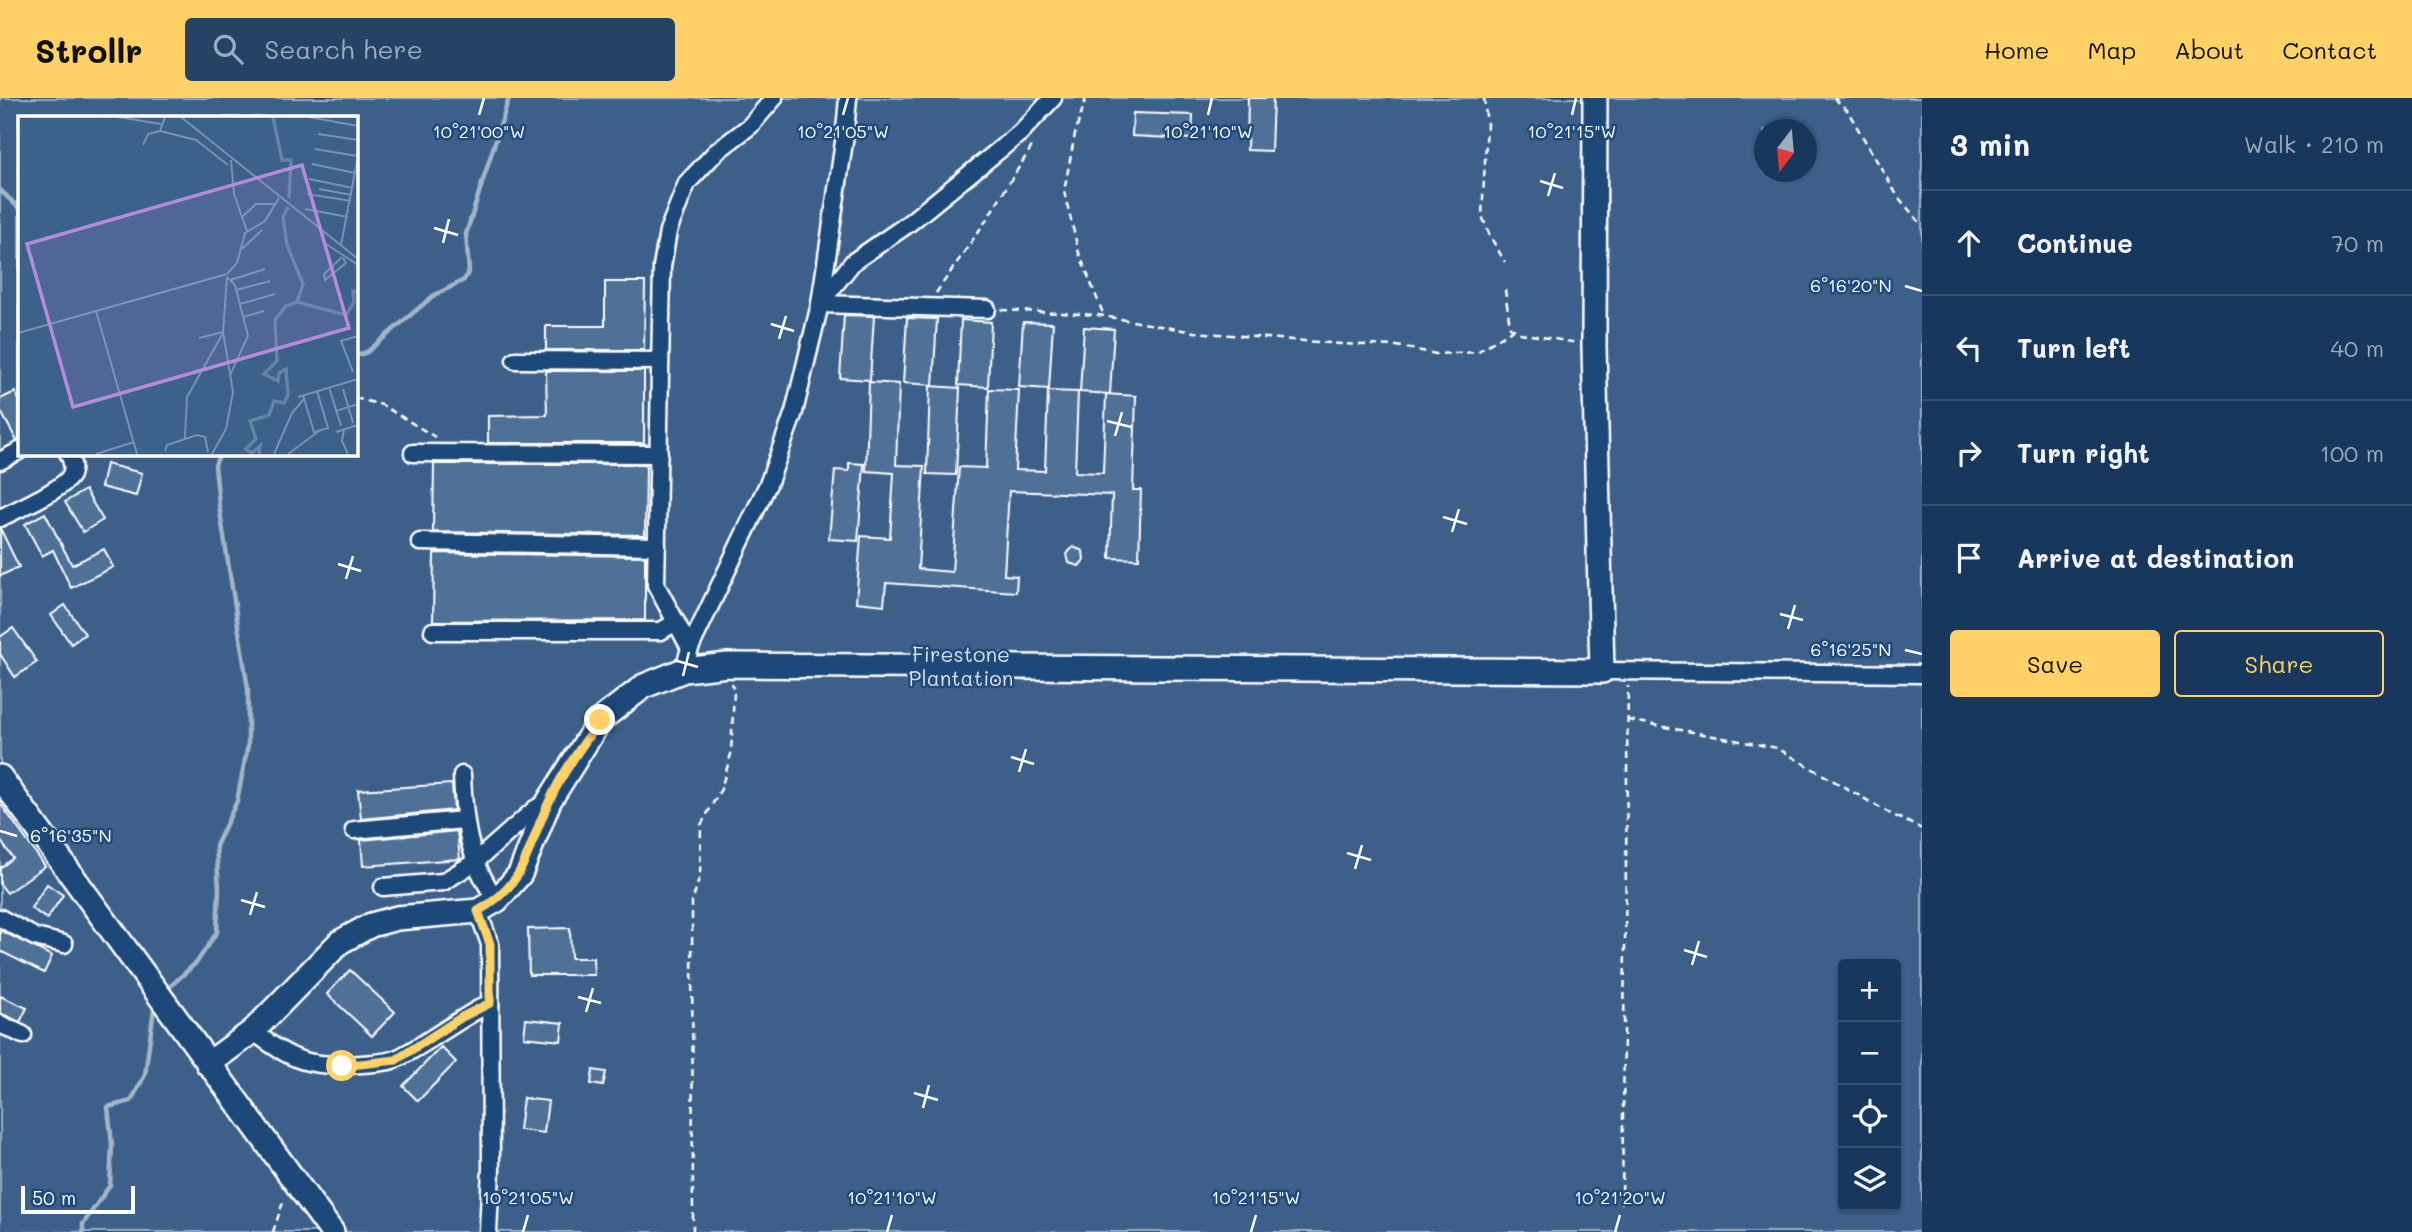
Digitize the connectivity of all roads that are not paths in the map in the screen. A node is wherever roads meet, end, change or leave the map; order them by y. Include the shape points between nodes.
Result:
1 (774, 98) edge
2 (848, 98) edge
3 (1053, 98) edge
4 (1595, 98) edge
5 (820, 304) junction
6 (987, 309) road end
7 (515, 360) dead end
8 (660, 361) junction
9 (18, 451) edge
10 (413, 453) dead end
11 (659, 454) junction
12 (69, 455) edge
13 (0, 461) edge
14 (0, 518) edge
15 (420, 542) dead end
16 (657, 546) junction
17 (676, 622) junction
18 (433, 631) dead end
19 (687, 659) junction
20 (1602, 671) junction
21 (1922, 674) edge
22 (462, 775) dead end
23 (0, 777) edge
24 (549, 801) junction
25 (464, 820) junction
26 (354, 830) dead end
27 (475, 862) junction
28 (383, 887) dead end
29 (487, 906) junction
30 (0, 918) edge
31 (64, 944) dead end
32 (490, 1003) junction
33 (0, 1024) edge
34 (253, 1031) junction
35 (23, 1035) dead end
36 (208, 1064) junction
37 (332, 1232) edge
38 (488, 1232) edge

1 - 8 street via 687,183 668,231 662,267
2 - 5 street
3 - 5 street via 1020,133 908,224 853,262
4 - 20 street via 1594,346
5 - 6 street
5 - 19 street via 794,412 769,482
7 - 8 street
8 - 11 street
9 - 13 street
10 - 11 street
11 - 16 street
12 - 14 street via 71,474 60,486
15 - 16 street
16 - 17 street via 656,585
17 - 18 street via 661,631
17 - 19 street
19 - 20 street via 728,665
19 - 24 street via 600,720
20 - 21 street
22 - 25 street
23 - 36 street
24 - 27 street
24 - 29 street via 520,874
25 - 26 street
25 - 27 street
27 - 28 street via 443,882
27 - 29 street via 488,888
29 - 32 street
29 - 34 street via 397,918 360,931 340,942
30 - 31 street via 35,937
32 - 34 street via 396,1060 342,1066 308,1064 280,1052
32 - 38 street
33 - 35 street
34 - 36 street
36 - 37 street

